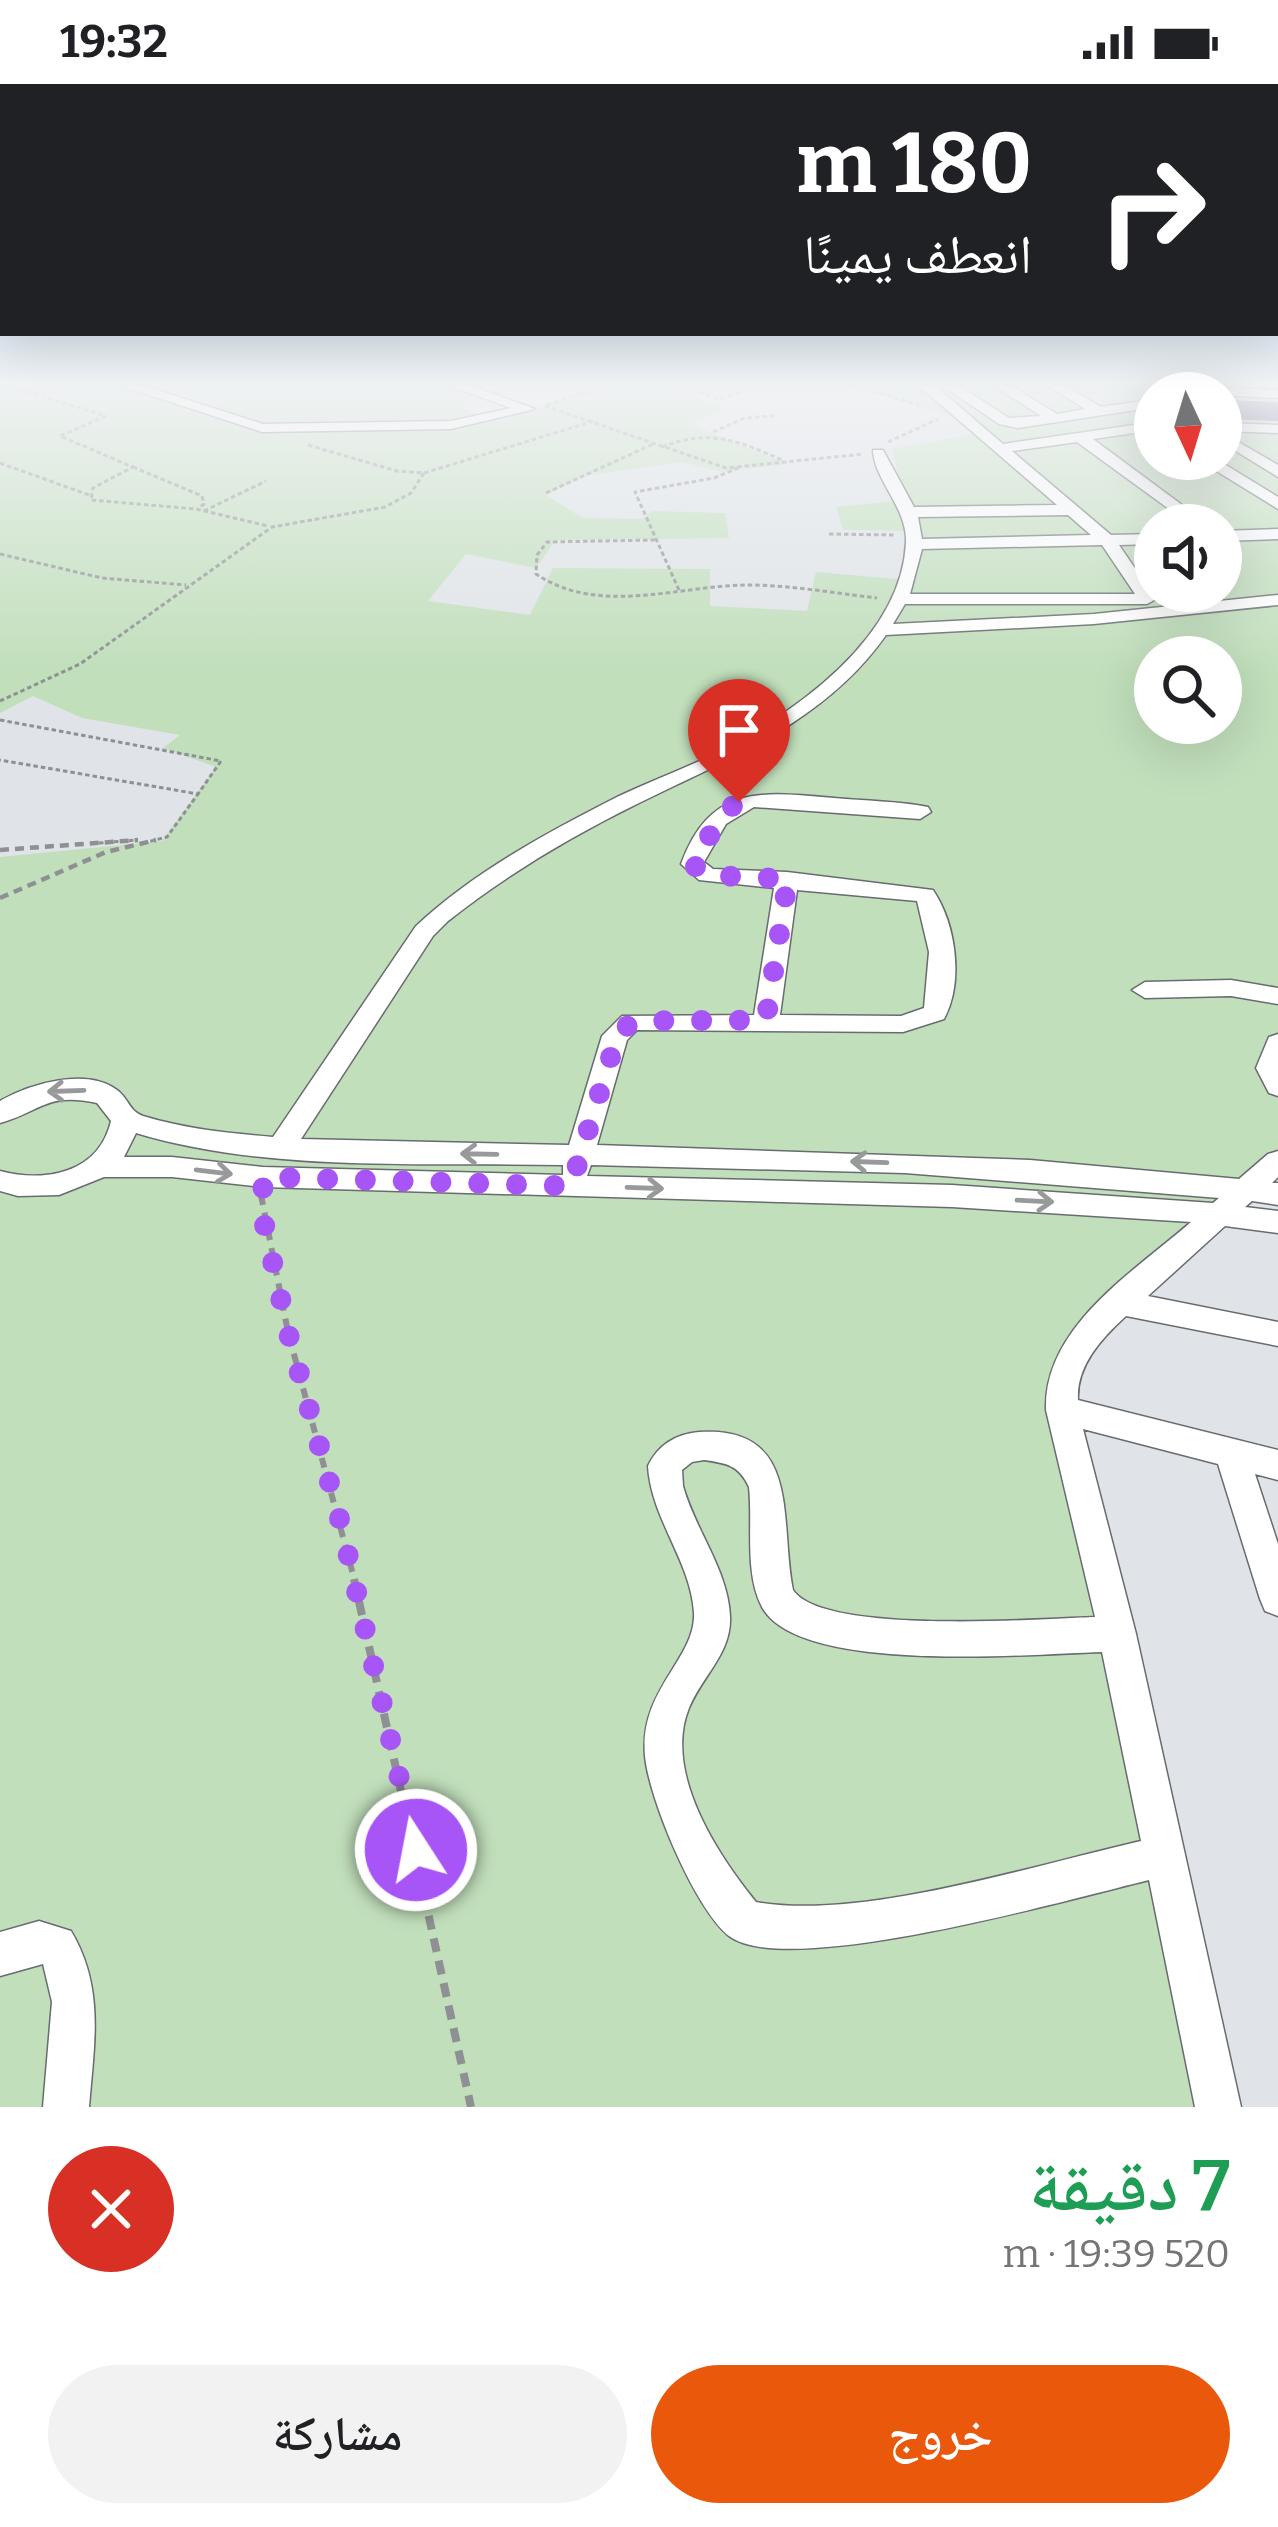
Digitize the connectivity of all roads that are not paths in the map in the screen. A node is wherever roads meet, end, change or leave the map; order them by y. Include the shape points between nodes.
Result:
1 (891, 479) edge
2 (1039, 479) edge
3 (1139, 479) edge
4 (1239, 480) edge
5 (1173, 504) edge
6 (1278, 504) edge
7 (1075, 510) junction
8 (907, 512) junction
9 (1278, 534) edge
10 (1242, 535) edge
11 (914, 540) junction
12 (1134, 540) edge
13 (1108, 541) junction
14 (1134, 574) edge
15 (1278, 584) edge
16 (1242, 585) edge
17 (1134, 592) edge
18 (902, 596) junction
19 (1242, 596) edge
20 (1278, 597) edge
21 (879, 630) junction
22 (920, 812) dead end
23 (788, 879) junction
24 (1145, 990) dead end
25 (1278, 996) edge
26 (766, 1020) junction
27 (1278, 1043) edge
28 (1278, 1087) edge
29 (3, 1110) edge
30 (125, 1120) junction
31 (280, 1148) junction
32 (1278, 1161) edge
33 (97, 1167) junction
34 (575, 1171) junction
35 (0, 1180) edge
36 (1247, 1199) edge
37 (1278, 1222) edge
38 (1120, 1303) junction
39 (1278, 1334) edge
40 (1061, 1410) junction
41 (1232, 1455) junction
42 (1278, 1465) edge
43 (1278, 1599) edge
44 (1117, 1634) junction
45 (1165, 1856) junction
46 (0, 1954) edge
47 (66, 2107) edge
48 (1218, 2107) edge

1 - 8 street
2 - 7 street
3 - 5 street
4 - 6 street
7 - 8 street
7 - 13 street
8 - 11 street
9 - 10 street
11 - 13 street
11 - 18 street
12 - 13 street
13 - 14 street
15 - 16 street
17 - 18 street
18 - 21 street
19 - 20 street
20 - 21 street via 1114,617
21 - 31 street via 763,734 603,814 440,916
22 - 23 street via 739,802 692,864 707,875
23 - 26 street
23 - 26 street via 925,895 936,910 942,995 935,1013 917,1022
24 - 25 street
26 - 34 street via 626,1025 615,1036
27 - 28 street via 1269,1068
30 -> 29 street via 90,1090 46,1091
30 - 31 street via 185,1138
30 - 33 street via 118,1148
34 -> 31 street
32 - 36 street
33 -> 34 street via 263,1177
33 - 35 street via 50,1186
34 - 36 street via 952,1196
36 - 37 street
36 - 38 street
38 - 39 street
38 - 40 street via 1068,1363
40 - 41 street
40 - 44 street
41 - 42 street
41 - 43 street
44 - 45 street
44 - 45 street via 959,1637 804,1623 776,1594 767,1492 756,1467 721,1445 684,1448 665,1466 712,1618 708,1649 670,1706 665,1750 700,1857 744,1921 779,1929 852,1924
45 - 48 street
46 - 47 street via 39,1942 56,1946 70,1964

